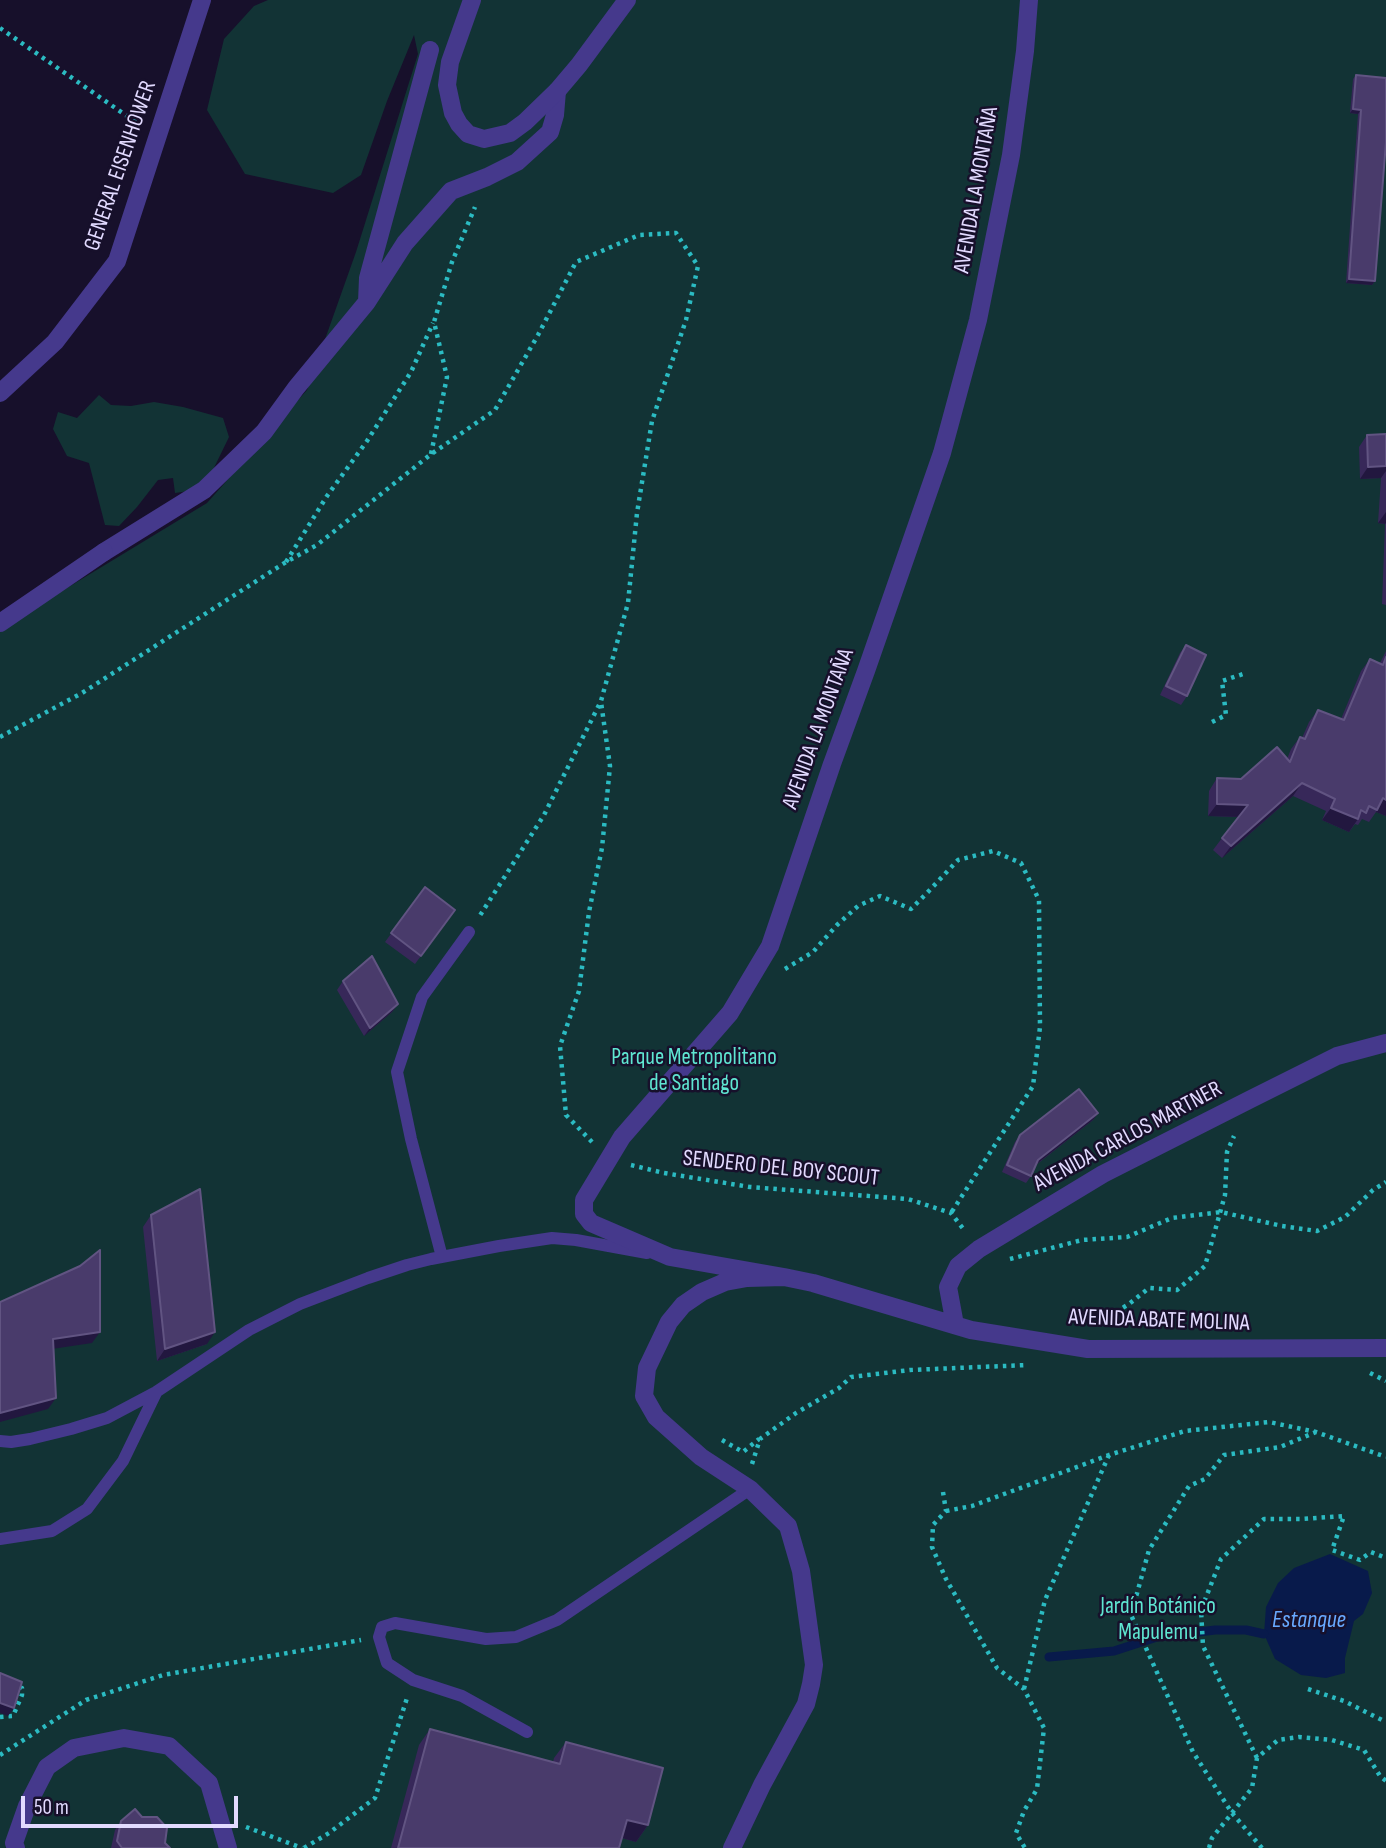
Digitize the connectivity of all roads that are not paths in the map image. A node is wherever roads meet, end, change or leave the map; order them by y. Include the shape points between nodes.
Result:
1 (202, 0) edge
2 (472, 0) edge
3 (627, 0) edge
4 (1029, 0) edge
5 (430, 50) dead end
6 (557, 91) junction
7 (368, 302) junction
8 (0, 393) edge
9 (0, 623) edge
10 (470, 932) road end
11 (1386, 1044) edge
12 (442, 1257) junction
13 (670, 1257) junction
14 (784, 1278) junction
15 (955, 1325) junction
16 (1386, 1348) edge
17 (156, 1392) junction
18 (0, 1441) edge
19 (750, 1489) junction
20 (0, 1539) edge
21 (527, 1732) dead end
22 (16, 1848) edge
23 (228, 1848) edge
24 (732, 1848) edge

1 - 8 street, GENERAL EISENHOWER via 117,261 55,342
2 - 6 street via 450,62 447,85 453,113 468,134 484,139 510,133
3 - 6 street
4 - 13 street, AVENIDA LA MONTAÑA via 1008,169 978,320 942,453 770,946 730,1013 622,1137 584,1200 584,1214 591,1223
5 - 7 street via 368,278
6 - 7 street via 550,132 517,162 451,191 405,243
7 - 9 street via 264,432 204,491
10 - 12 lane via 422,997 397,1072
11 - 15 street, AVENIDA CARLOS MARTNER via 1337,1056 1251,1099 1103,1174 979,1249 958,1266 948,1287
12 - 13 lane via 552,1238
12 - 17 lane via 300,1304 249,1330
13 - 14 street, AVENIDA LA MONTAÑA
14 - 15 street, AVENIDA ABATE MOLINA
14 - 19 street via 725,1282 683,1304 647,1368 644,1396 656,1417 701,1457
15 - 16 street, AVENIDA ABATE MOLINA via 1088,1349
17 - 18 lane via 107,1418
17 - 20 lane via 123,1461 87,1509 52,1531
19 - 21 lane via 557,1620 516,1637 486,1639 395,1623 382,1627 379,1637 387,1663 413,1679 462,1696
19 - 24 street via 788,1526 801,1572 814,1665 806,1704
22 - 23 street via 27,1806 47,1767 74,1748 124,1738 169,1746 209,1783

